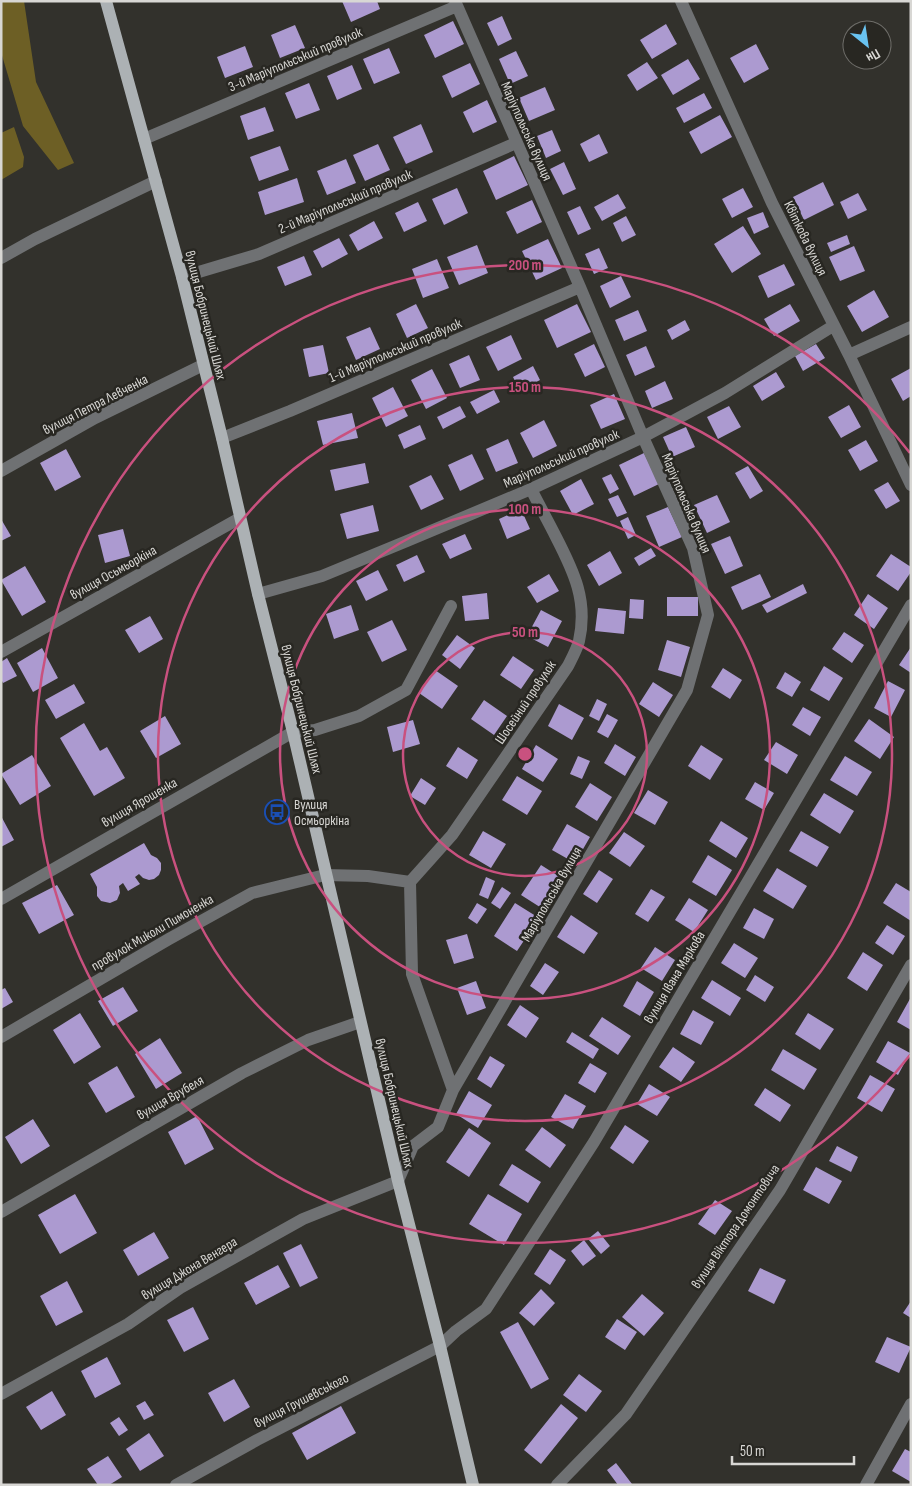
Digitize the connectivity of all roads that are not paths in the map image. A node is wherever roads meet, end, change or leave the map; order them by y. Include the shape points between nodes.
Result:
1 (681, 1) edge
2 (108, 2) edge
3 (456, 3) edge
4 (144, 139) junction
5 (516, 143) junction
6 (156, 181) junction
7 (1, 258) edge
8 (182, 277) junction
9 (580, 287) junction
10 (833, 326) junction
11 (911, 326) edge
12 (849, 355) junction
13 (203, 366) junction
14 (643, 437) junction
15 (222, 438) junction
16 (1, 471) edge
17 (911, 485) edge
18 (531, 489) junction
19 (240, 518) junction
20 (258, 594) junction
21 (911, 605) edge
22 (450, 606) dead end
23 (1, 652) edge
24 (293, 732) junction
25 (326, 875) junction
26 (410, 882) junction
27 (1, 898) edge
28 (911, 965) edge
29 (360, 1022) junction
30 (1, 1037) edge
31 (453, 1090) junction
32 (398, 1182) junction
33 (1, 1212) edge
34 (440, 1346) junction
35 (1, 1394) edge
36 (911, 1404) edge
37 (176, 1485) edge
38 (472, 1485) edge
39 (557, 1485) edge
40 (866, 1485) edge

1 - 10 street, Квіткова вулиця via 772,203
2 - 4 main road, вулиця Бобринецький Шлях
3 - 4 street, 3-й Маріупольський провулок
3 - 5 street, Маріупольська вулиця
4 - 6 main road, вулиця Бобринецький Шлях
5 - 8 street, 2-й Маріупольський провулок via 259,254
5 - 9 street, Маріупольська вулиця
6 - 7 street
6 - 8 main road, вулиця Бобринецький Шлях
8 - 13 main road, вулиця Бобринецький Шлях
9 - 14 street, Маріупольська вулиця
9 - 15 street, 1-й Маріупольський провулок
10 - 12 street, Квіткова вулиця
10 - 14 street, Маріупольський провулок via 724,393
11 - 12 street
12 - 17 street, Квіткова вулиця
13 - 15 main road, вулиця Бобринецький Шлях
13 - 16 street, вулиця Петра Левченка via 95,418
14 - 18 street, Маріупольський провулок
14 - 31 street, Маріупольська вулиця via 693,548 708,615 687,690
15 - 19 main road, вулиця Бобринецький Шлях
18 - 20 street, Маріупольський провулок via 322,576
18 - 26 street, Шосейний провулок via 579,588 582,616 578,643 568,666 452,835
19 - 20 main road, вулиця Бобринецький Шлях
19 - 23 street, вулиця Осьмьоркіна
20 - 24 main road, вулиця Бобринецький Шлях
21 - 34 street, вулиця Івана Маркова via 594,1142 486,1309
22 - 24 street via 406,690 359,716 315,730
24 - 25 main road, вулиця Бобринецький Шлях
24 - 27 street, вулиця Ярошенка
25 - 26 street, провулок Миколи Пимоненка
25 - 29 main road, вулиця Бобринецький Шлях
25 - 30 street, провулок Миколи Пимоненка via 252,893
26 - 31 street via 412,974
28 - 39 street, вулиця Віктора Домонтовича via 780,1190 626,1414
29 - 32 main road, вулиця Бобринецький Шлях
29 - 33 street, вулиця Врубеля via 308,1040 242,1073
31 - 32 street, Маріупольська вулиця via 438,1127 413,1146
32 - 34 main road, вулиця Бобринецький Шлях
32 - 35 street, вулиця Джона Венгера via 303,1219 180,1288 128,1324
34 - 37 street, вулиця Грушевського
34 - 38 main road, вулиця Бобринецький Шлях
36 - 40 street

